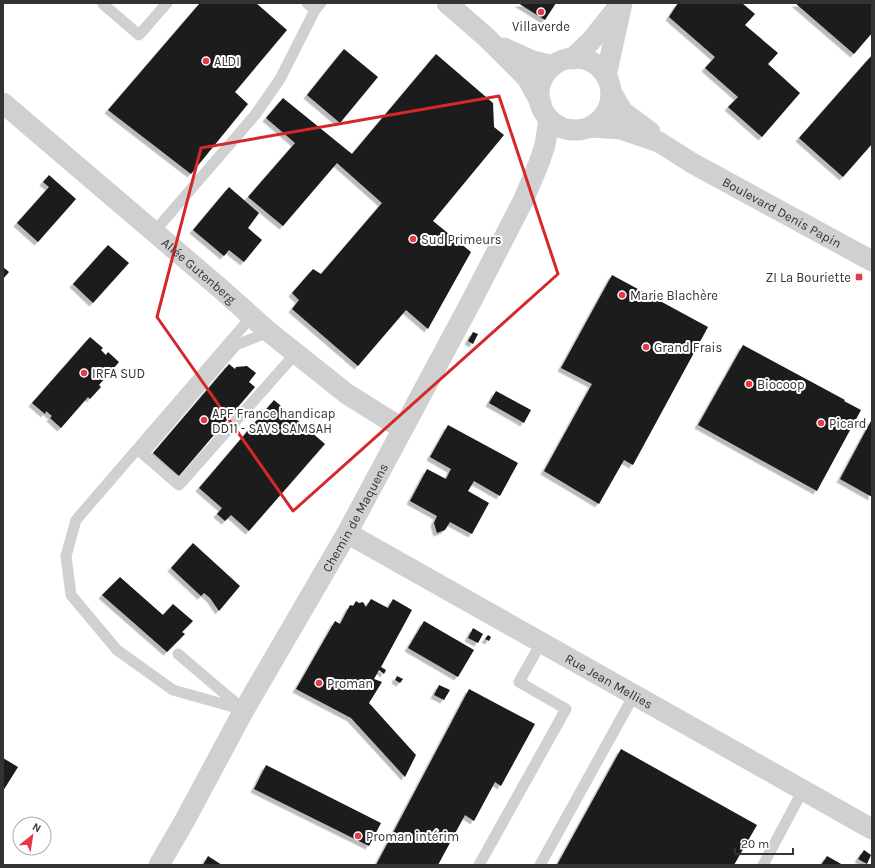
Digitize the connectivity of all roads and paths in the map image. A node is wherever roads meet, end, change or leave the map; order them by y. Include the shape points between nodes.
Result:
1 (104, 3) edge
2 (167, 3) edge
3 (447, 3) edge
4 (621, 3) edge
5 (314, 5) edge
6 (486, 37) junction
7 (572, 58) junction
8 (553, 66) junction
9 (609, 84) junction
10 (3, 104) edge
11 (545, 111) junction
12 (591, 127) junction
13 (569, 130) junction
14 (539, 163) junction
15 (692, 163) junction
16 (154, 232) junction
17 (872, 261) edge
18 (252, 316) junction
19 (269, 332) junction
20 (296, 353) junction
21 (403, 429) junction
22 (347, 533) junction
23 (542, 643) junction
24 (178, 654) dead end
25 (634, 695) junction
26 (244, 710) junction
27 (803, 790) junction
28 (872, 829) edge
29 (159, 865) edge
30 (479, 865) edge
31 (540, 865) edge
32 (763, 865) edge

1 - 2 lane via 139,35
3 - 6 street
4 - 7 street via 590,42
4 - 9 street
5 - 16 lane via 280,79 255,115
6 - 8 street via 506,50
6 - 11 street via 528,78
7 - 8 street
7 - 9 street via 591,62 599,67
8 - 11 street via 540,86
9 - 12 street via 610,103 606,113
9 - 15 street, Boulevard Denis Papin via 623,112
10 - 16 street, Allée Gutenberg via 36,140
11 - 13 street via 556,125
11 - 14 street, Chemin de Maquens via 545,145
12 - 13 street
12 - 15 street, Boulevard Denis Papin via 621,129 659,142
13 - 14 street, Chemin de Maquens
14 - 21 street, Chemin de Maquens via 523,201
15 - 17 street, Boulevard Denis Papin
16 - 18 street, Allée Gutenberg
18 - 19 street, Allée Gutenberg
18 - 26 lane via 76,520 66,556 71,595 117,650 173,690
19 - 20 street, Allée Gutenberg
19 - 20 lane via 236,345 143,454 179,486
20 - 21 street, Allée Gutenberg via 347,394
21 - 22 street, Chemin de Maquens
22 - 23 street, Rue Jean Mellies
22 - 26 street, Chemin de Maquens
23 - 25 street, Rue Jean Mellies
23 - 30 lane via 519,682 566,709
24 - 26 lane
25 - 27 street, Rue Jean Mellies
25 - 31 lane
26 - 29 street, Chemin de Maquens
27 - 28 street, Rue Jean Mellies
27 - 32 lane

